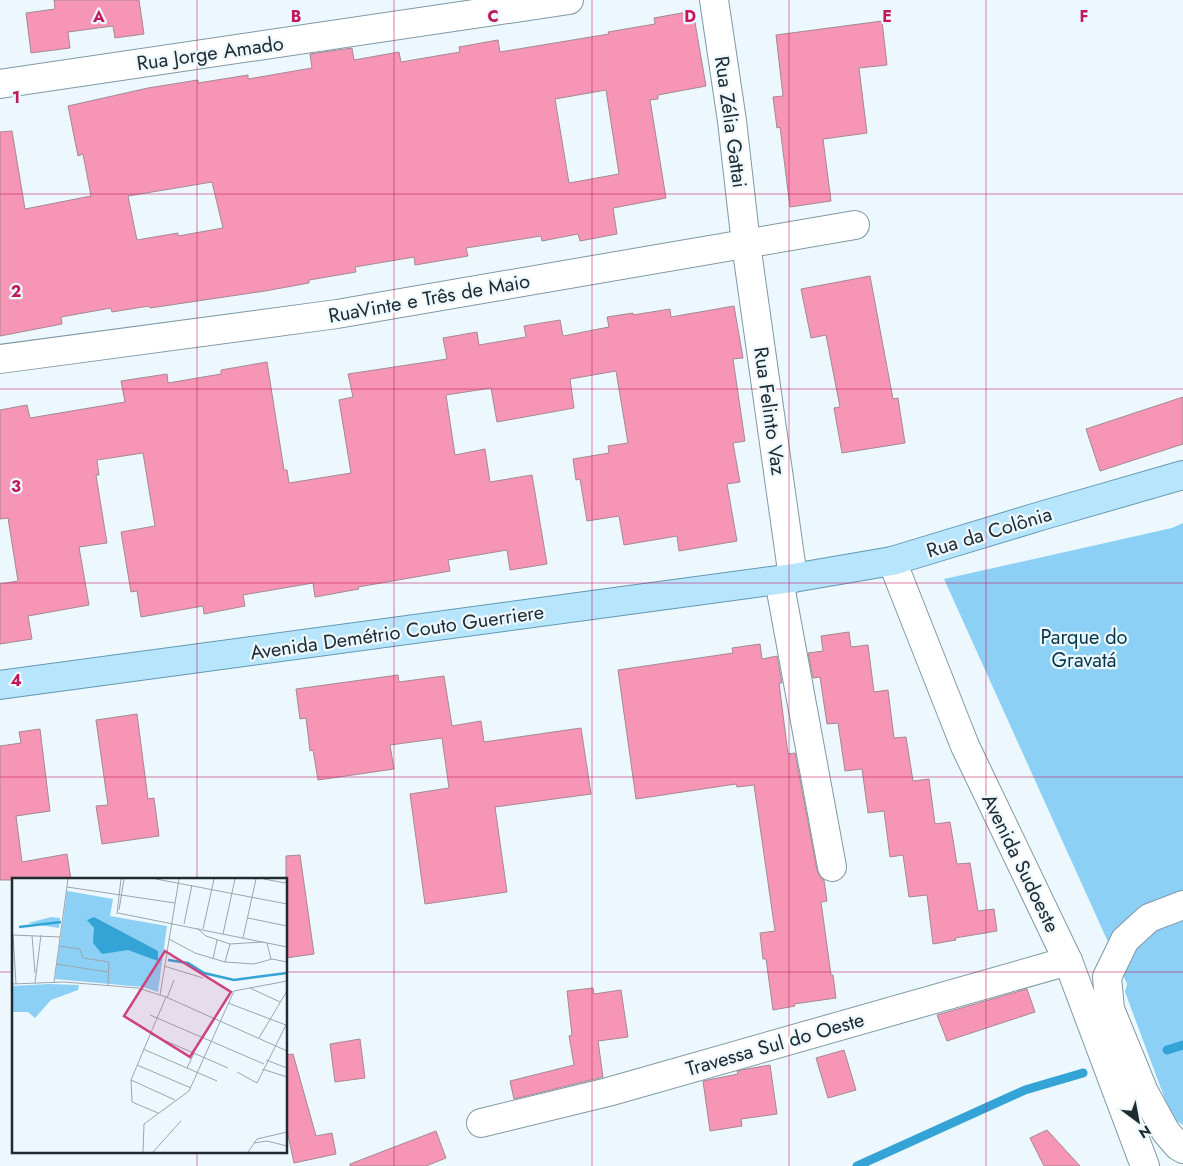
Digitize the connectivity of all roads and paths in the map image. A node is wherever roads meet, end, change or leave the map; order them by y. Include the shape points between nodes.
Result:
1 (569, 0) edge
2 (714, 0) edge
3 (0, 84) edge
4 (855, 224) dead end
5 (746, 244) junction
6 (0, 359) edge
7 (1183, 475) edge
8 (892, 561) junction
9 (786, 579) junction
10 (0, 685) edge
11 (832, 867) dead end
12 (1183, 905) edge
13 (1068, 961) junction
14 (481, 1123) dead end
15 (1183, 1149) edge
16 (1145, 1166) edge

1 - 3 street, Rua Jorge Amado
2 - 5 street, Rua Zélia Gattai
4 - 5 street, RuaVinte e Três de Maio
5 - 6 street, RuaVinte e Três de Maio via 337,314
5 - 9 street, Rua Felinto Vaz
7 - 8 main road, Rua da Colônia
8 - 9 main road, Rua da Colônia
8 - 13 street, Avenida Sudoeste via 965,746
9 - 10 main road, Avenida Demétrio Couto Guerriere
9 - 11 street, Rua Felinto Vaz
12 - 15 street via 1150,918 1125,940 1107,977 1110,1009 1144,1092 1166,1132
13 - 14 street, Travessa Sul do Oeste via 608,1092
13 - 16 street, Avenida Sudoeste

